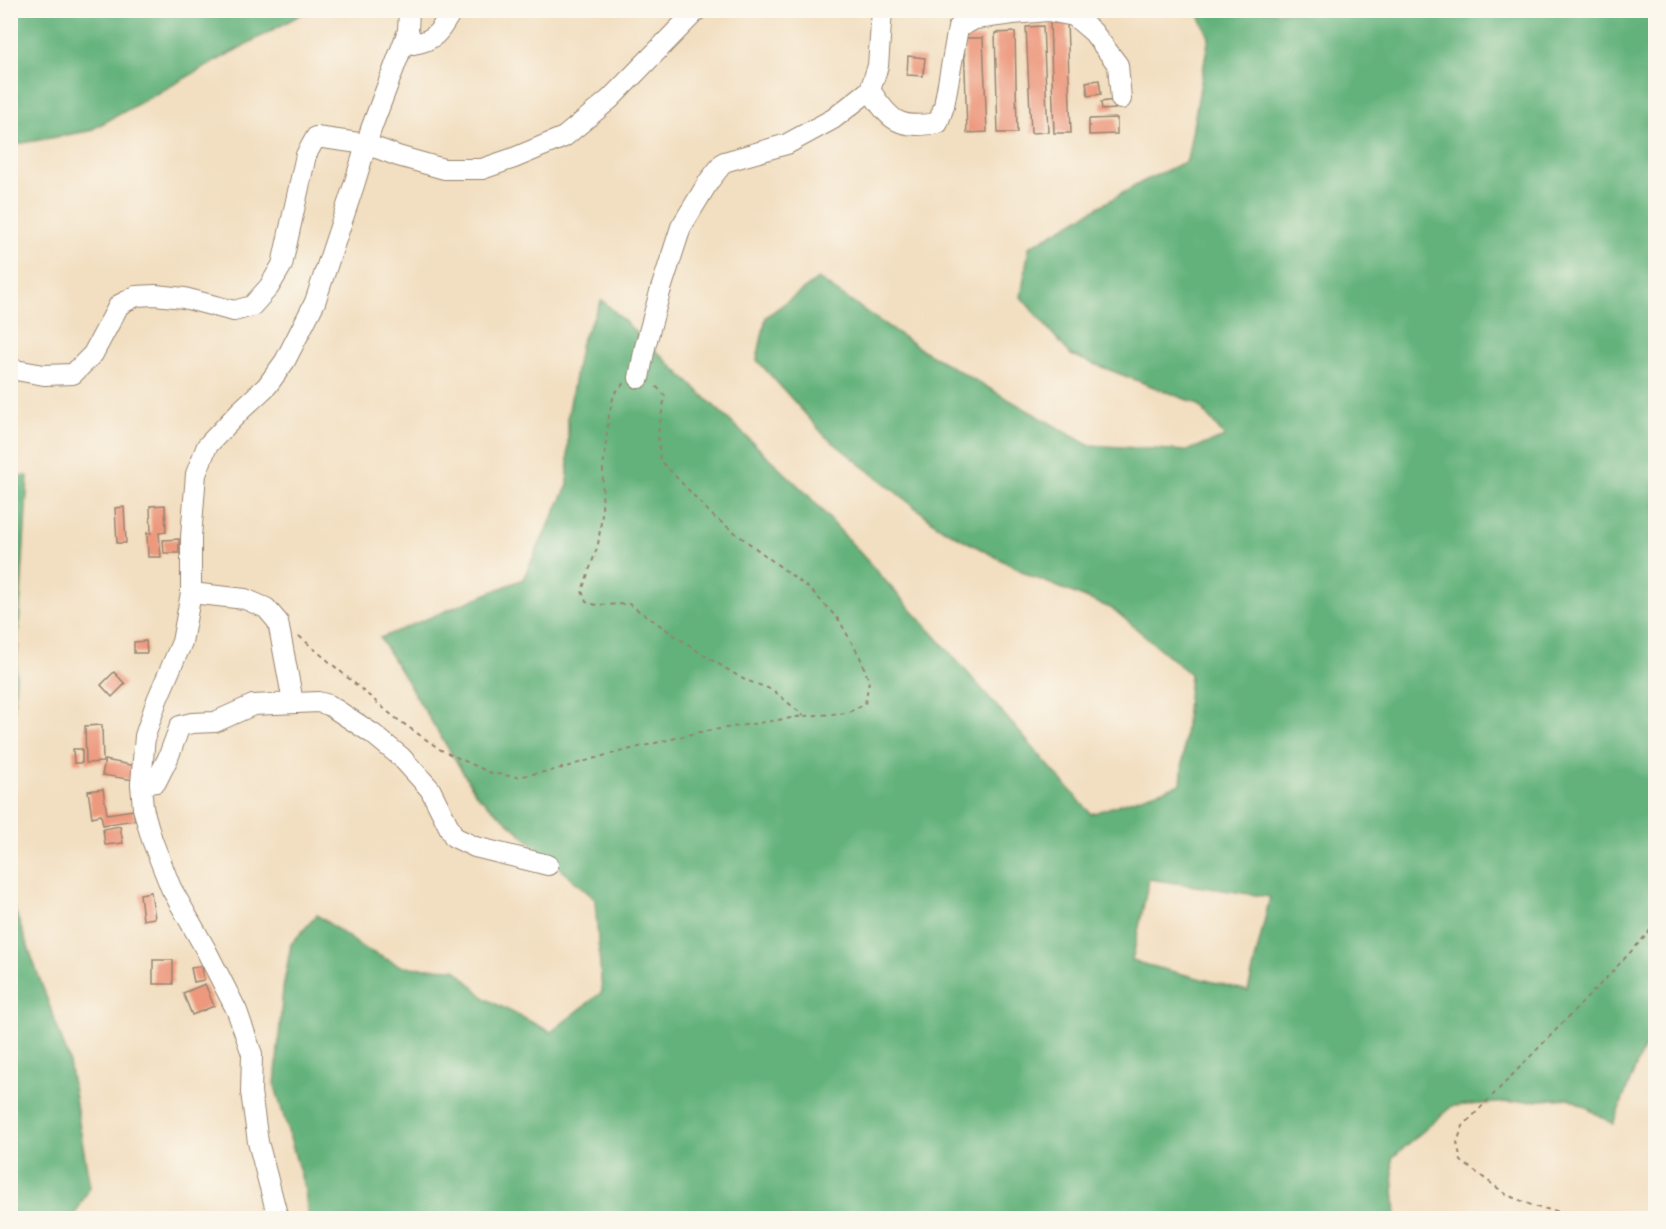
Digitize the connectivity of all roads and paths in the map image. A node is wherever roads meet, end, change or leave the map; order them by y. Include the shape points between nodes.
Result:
1 (409, 10) edge
2 (450, 10) edge
3 (698, 10) edge
4 (882, 10) edge
5 (408, 31) junction
6 (870, 90) junction
7 (1121, 99) dead end
8 (366, 144) junction
9 (10, 369) edge
10 (639, 378) junction
11 (191, 593) junction
12 (278, 622) junction
13 (293, 702) junction
14 (804, 716) junction
15 (141, 784) junction
16 (548, 865) dead end
17 (1656, 914) edge
18 (1648, 932) junction
19 (1656, 935) edge
20 (278, 1218) edge
21 (1593, 1218) edge

1 - 5 street
2 - 5 street via 439,33 424,42 413,44
3 - 8 street via 610,99 564,138 482,169 444,169
4 - 6 street via 878,66
5 - 8 street
6 - 7 street via 884,112 900,123 938,123 958,28 975,18 1048,11 1074,16 1094,32 1119,65
6 - 10 street via 833,119 787,144 724,162 681,227
8 - 9 street via 316,137 306,155 282,265 252,306 234,311 184,298 136,296 119,305 93,354 73,374 44,375
8 - 11 street via 315,302 290,351 267,386 207,446 199,465 191,537
10 - 14 path via 656,385 665,396 657,434 660,460 713,516 811,590 839,620 860,657 869,681 865,704 847,713
10 - 14 path via 623,383 614,394 598,544 582,591 586,602 629,604 743,679 773,690
11 - 12 street via 245,599 266,608
11 - 15 street via 182,642 145,736
12 - 13 street
12 - 14 path via 422,737 491,773 516,777 555,770 699,732
13 - 15 street via 253,705 215,722 180,726 156,782
13 - 16 street via 329,705 401,757 430,789 454,837 475,847
15 - 20 street via 152,840 171,888 237,1011 252,1054 251,1092 258,1142
17 - 18 path
18 - 19 path
18 - 21 path via 1463,1126 1457,1142 1461,1161 1508,1195 1536,1207

